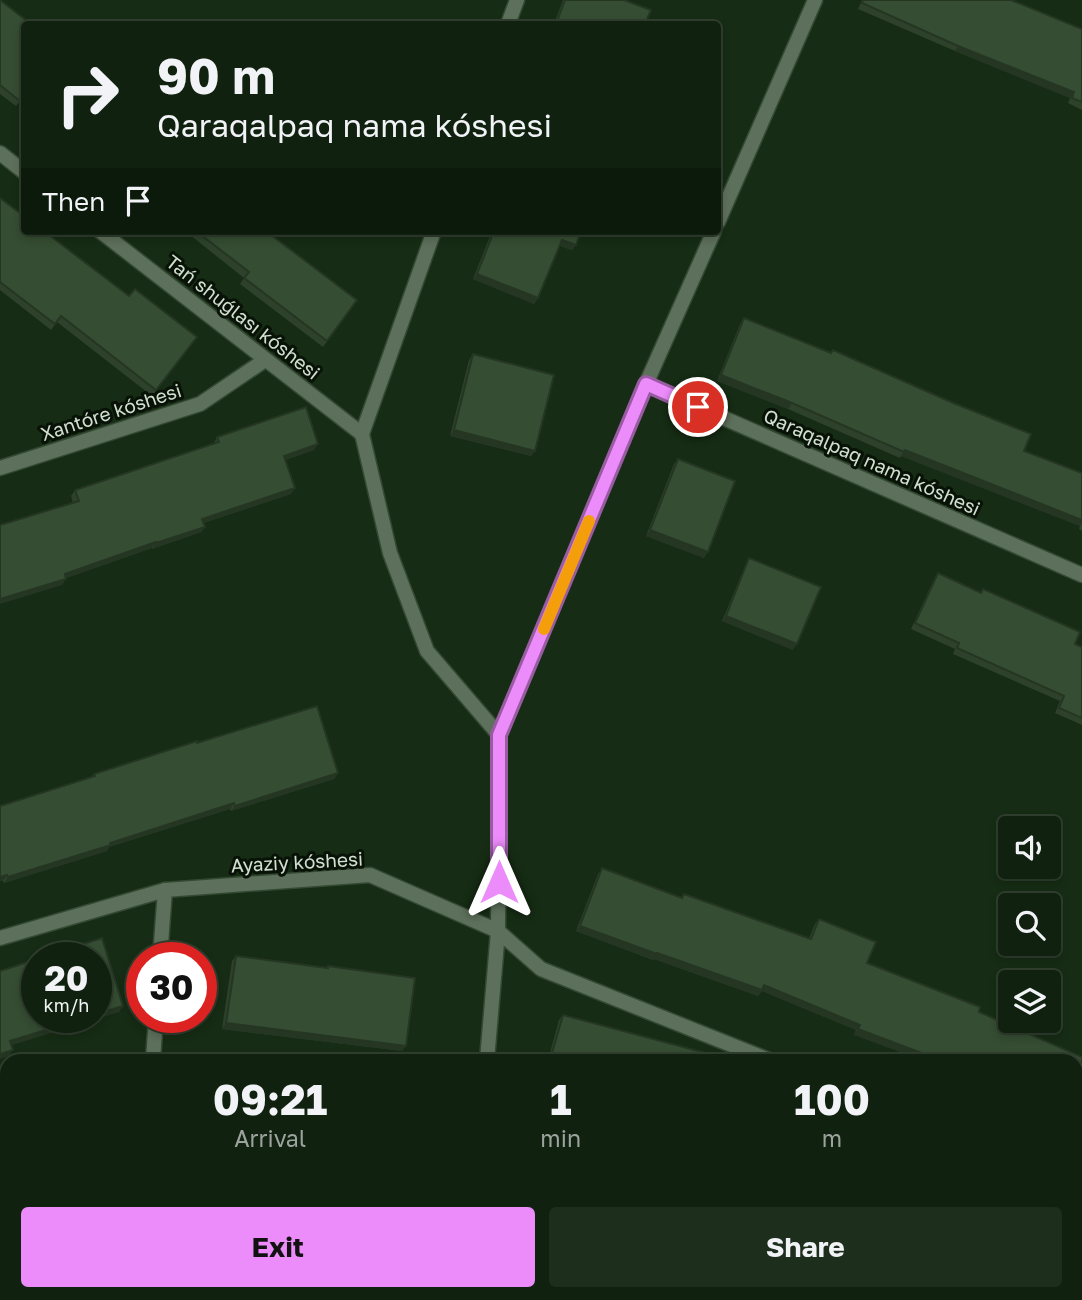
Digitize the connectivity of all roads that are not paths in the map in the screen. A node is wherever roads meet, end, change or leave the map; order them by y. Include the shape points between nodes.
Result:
1 (517, 0) edge
2 (815, 0) edge
3 (509, 21) edge
4 (0, 153) edge
5 (21, 170) edge
6 (721, 215) edge
7 (105, 235) edge
8 (433, 235) edge
9 (712, 235) edge
10 (265, 360) junction
11 (646, 384) junction
12 (362, 434) junction
13 (0, 468) edge
14 (1082, 575) edge
15 (499, 735) junction
16 (165, 890) junction
17 (498, 931) junction
18 (0, 937) edge
19 (161, 942) edge
20 (155, 1033) edge
21 (153, 1054) edge
22 (488, 1054) edge
23 (754, 1054) edge

1 - 3 street
2 - 6 street
4 - 5 street
7 - 10 street, Tań shuǵlası kóshesi
8 - 12 street
9 - 11 street
10 - 12 street, Tań shuǵlası kóshesi
10 - 13 street, Xantóre kóshesi via 200,404
11 - 14 street, Qaraqalpaq nama kóshesi
11 - 15 street
12 - 15 street via 390,553 427,651
15 - 17 street
16 - 17 street, Ayaziy kóshesi via 370,875
16 - 18 street, Ayaziy kóshesi
16 - 19 street
17 - 22 street
17 - 23 street, Ayaziy kóshesi via 541,969
20 - 21 street

